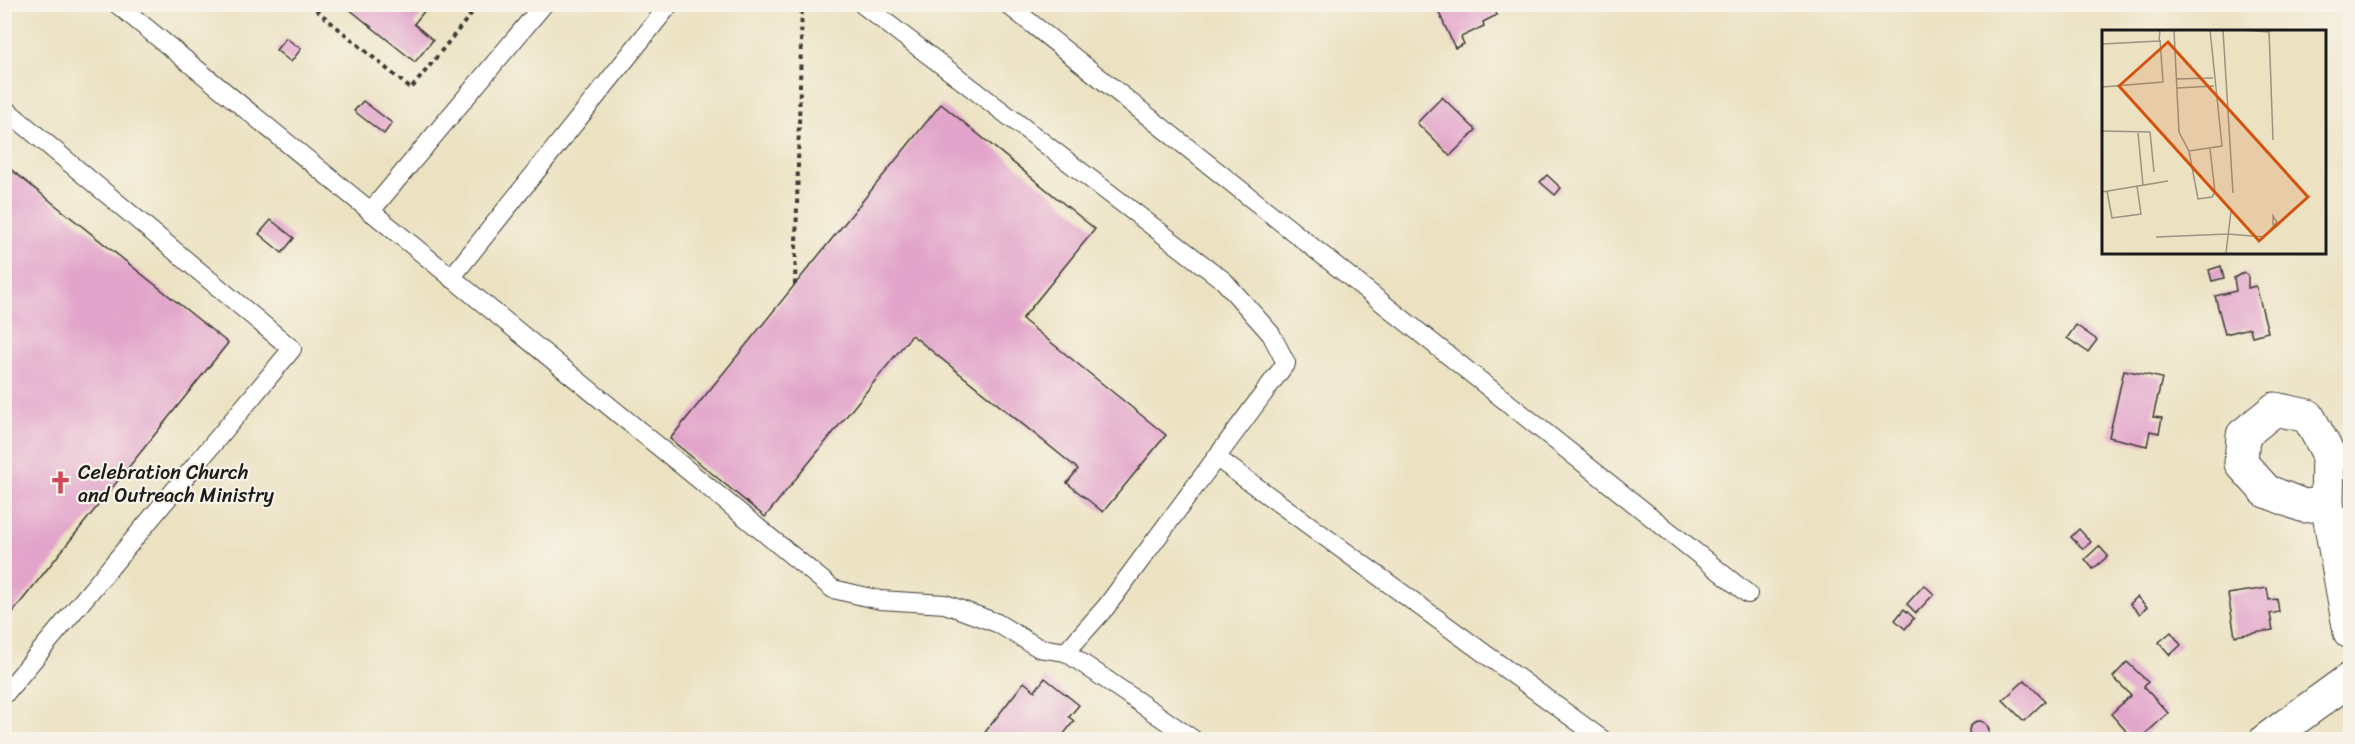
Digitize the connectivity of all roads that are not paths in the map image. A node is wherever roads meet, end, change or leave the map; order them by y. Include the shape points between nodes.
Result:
1 (117, 4) edge
2 (544, 4) edge
3 (670, 4) edge
4 (862, 4) edge
5 (1007, 4) edge
6 (4, 108) edge
7 (370, 212) junction
8 (451, 278) junction
9 (1217, 458) junction
10 (2327, 503) dead end
11 (1748, 594) dead end
12 (2350, 632) edge
13 (1066, 652) junction
14 (2350, 679) edge
15 (4, 695) edge
16 (1194, 740) edge
17 (1603, 740) edge
18 (2266, 740) edge

1 - 7 lane
2 - 7 lane
3 - 8 lane
4 - 9 lane via 1224,281 1271,334 1286,363
5 - 11 lane
6 - 15 lane via 292,349
7 - 8 lane
8 - 13 lane via 832,589 880,600 945,604 997,623 1039,648
9 - 13 lane via 1106,607
9 - 17 lane
10 - 12 street
13 - 16 lane
14 - 18 street

